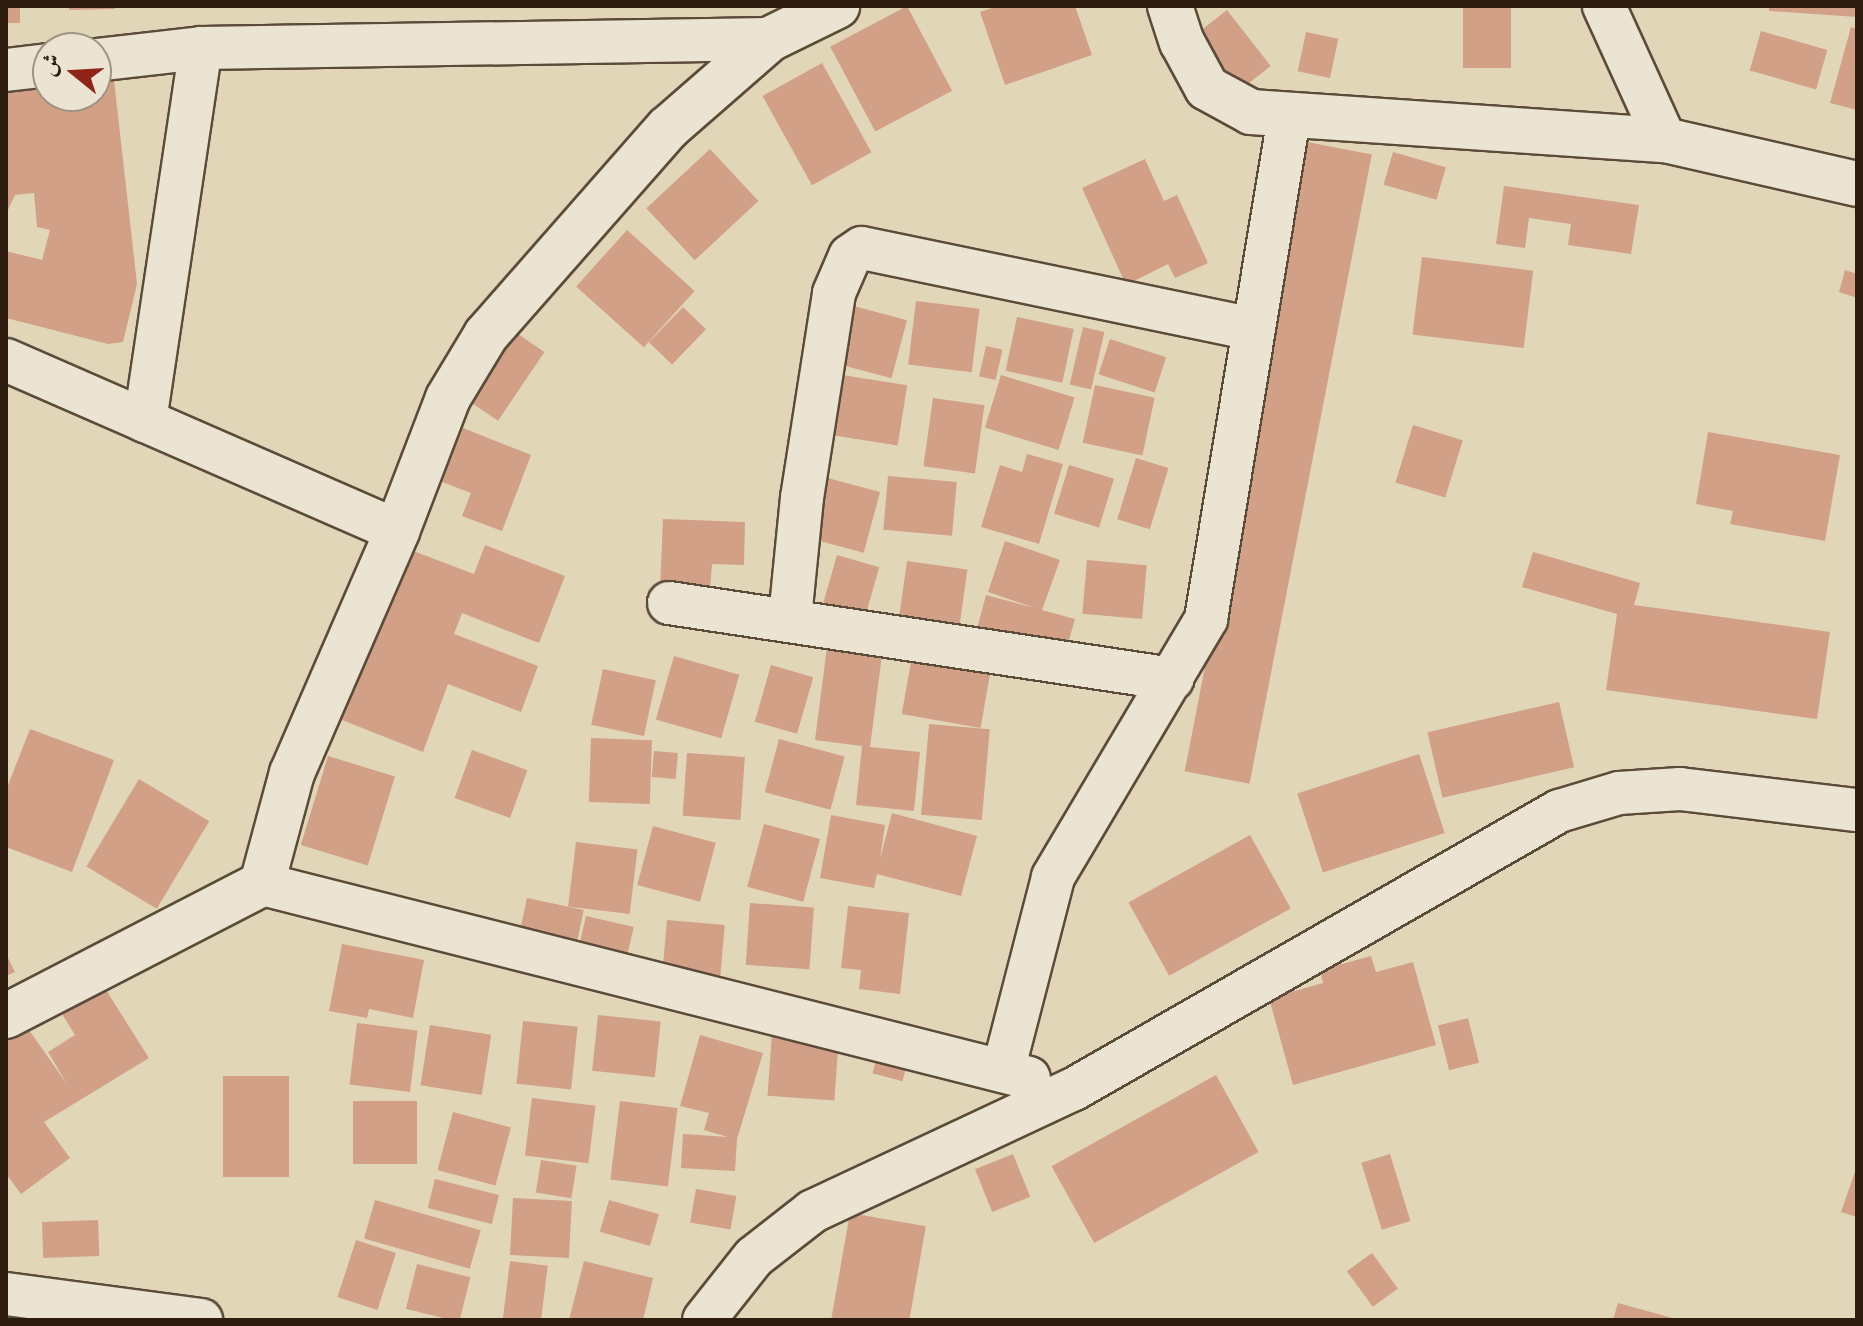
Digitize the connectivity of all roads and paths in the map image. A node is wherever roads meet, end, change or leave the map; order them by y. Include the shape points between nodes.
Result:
1 (837, 6) edge
2 (1170, 6) edge
3 (1604, 6) edge
4 (770, 39) junction
5 (201, 48) junction
6 (112, 58) edge
7 (32, 67) edge
8 (6, 70) edge
9 (1289, 117) junction
10 (1665, 140) junction
11 (1857, 184) edge
12 (1254, 329) junction
13 (6, 360) edge
14 (145, 421) junction
15 (397, 531) junction
16 (669, 603) dead end
17 (790, 618) junction
18 (1172, 679) junction
19 (1857, 810) edge
20 (262, 884) junction
21 (6, 1016) edge
22 (1003, 1071) junction
23 (1074, 1089) junction
24 (6, 1294) edge
25 (201, 1320) edge
26 (704, 1320) edge

1 - 4 street
2 - 9 street via 1207,88 1251,112
3 - 10 street
4 - 5 street
4 - 15 street via 668,128 486,335 448,398
5 - 6 street
5 - 14 street
7 - 8 street
9 - 10 street
9 - 12 street
10 - 11 street
12 - 17 street via 862,248 850,256 834,293 802,498
12 - 18 street via 1206,619
13 - 14 street
14 - 15 street
15 - 20 street via 292,773
16 - 17 street
17 - 18 street via 964,650
18 - 22 street via 1053,877
19 - 23 street via 1680,789 1619,793 1559,811
20 - 21 street
20 - 22 street
22 - 23 street
23 - 26 street via 813,1211 754,1257
24 - 25 street

